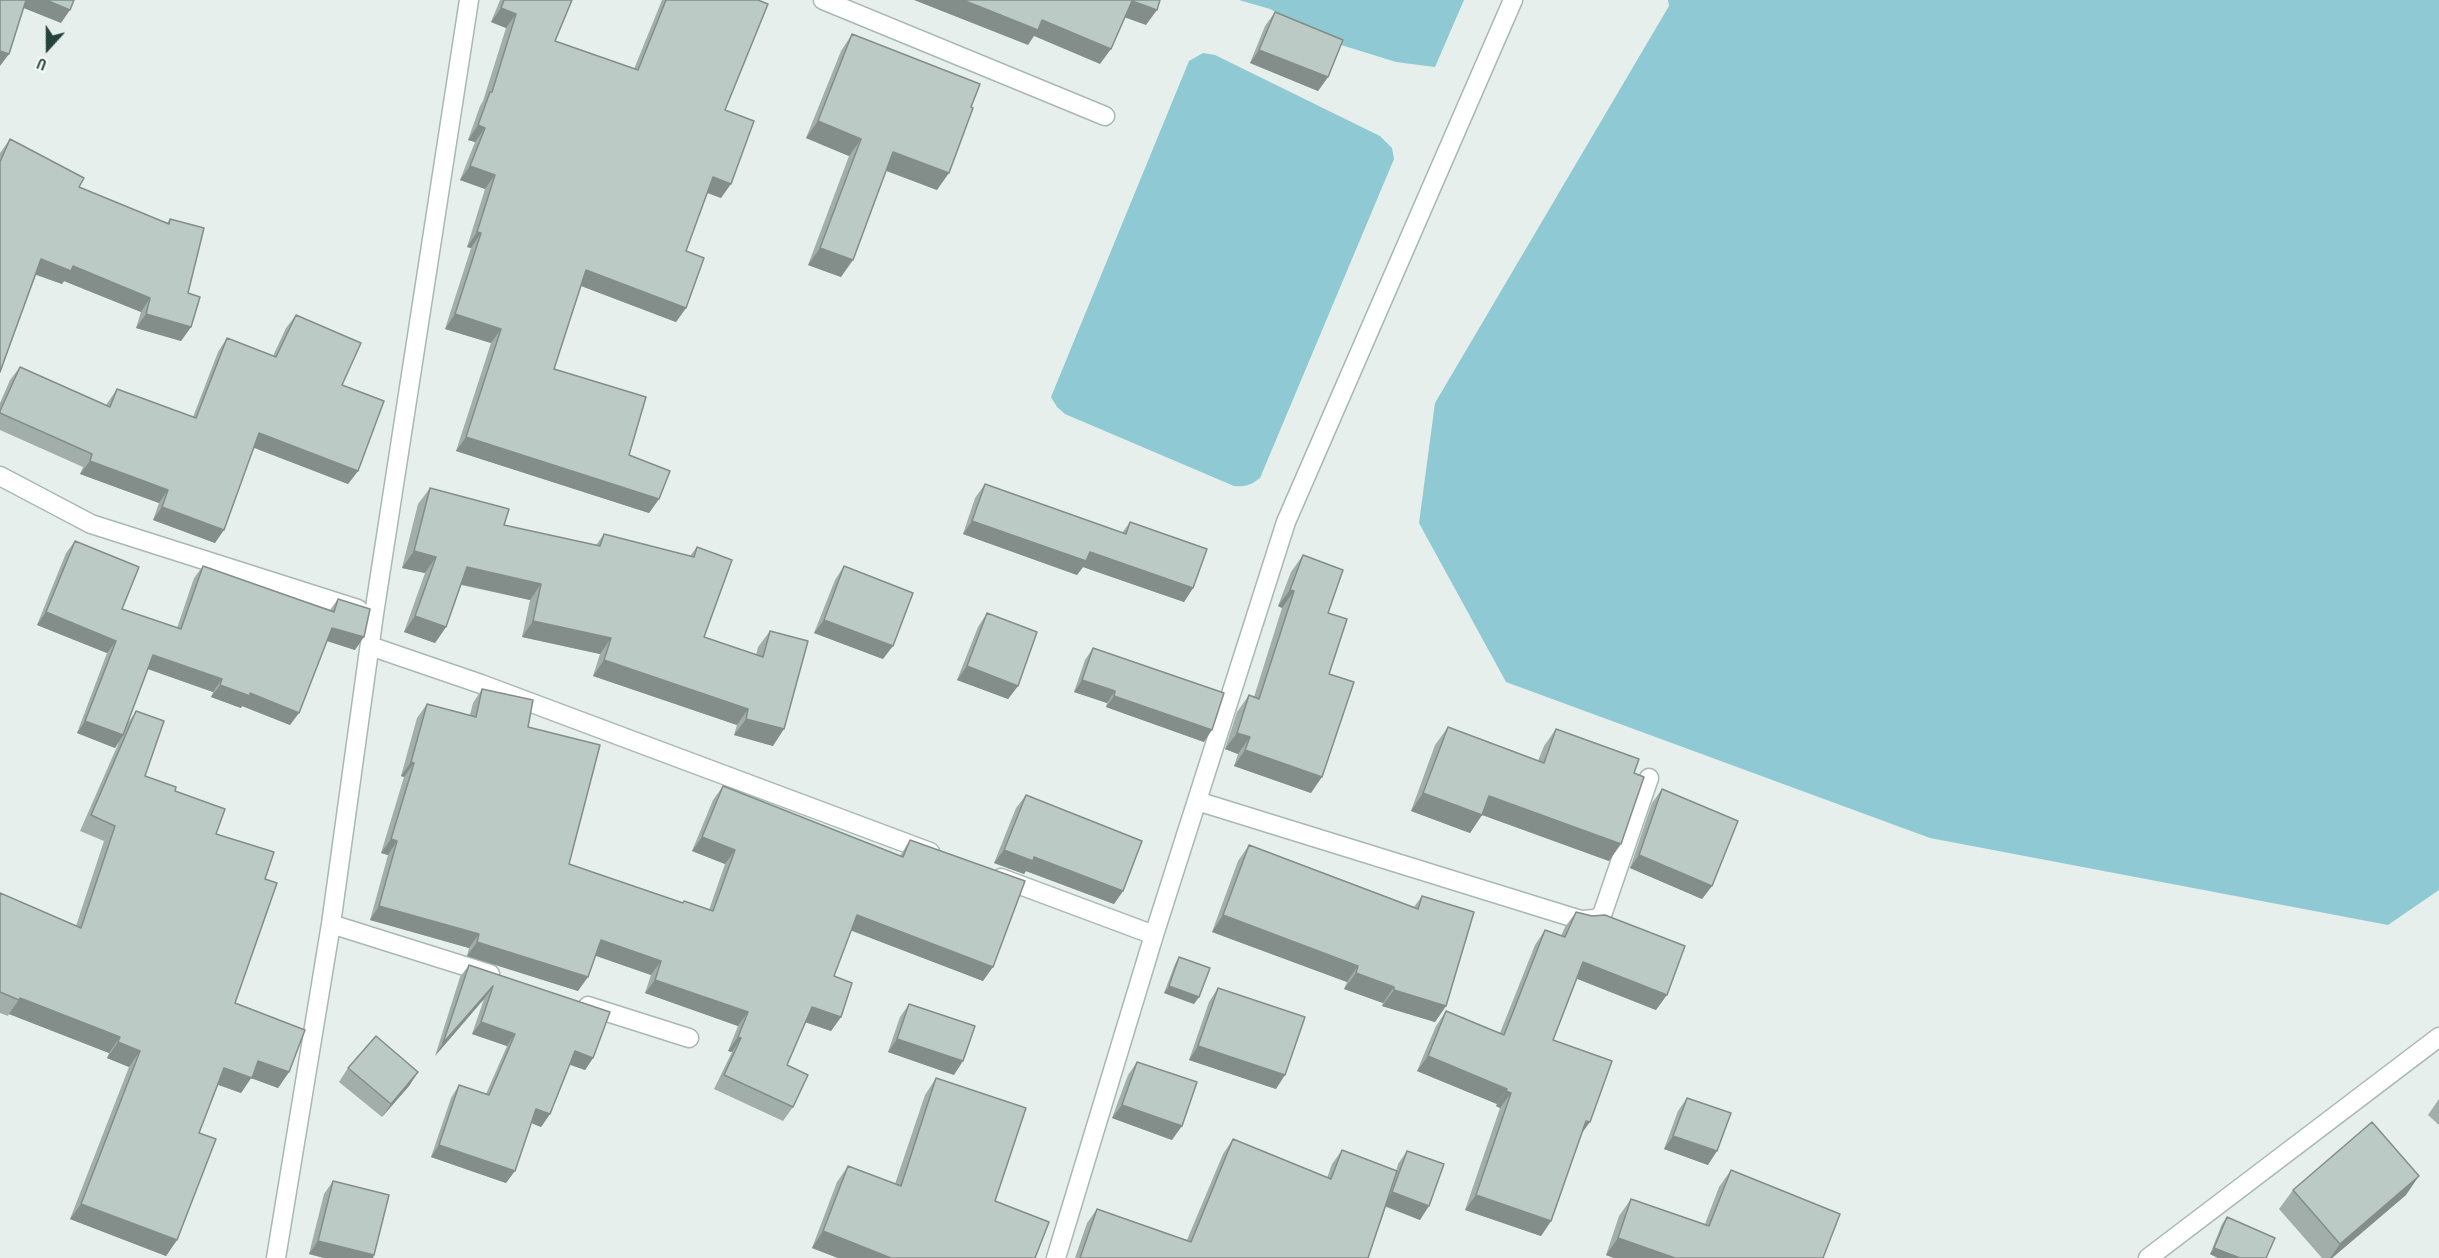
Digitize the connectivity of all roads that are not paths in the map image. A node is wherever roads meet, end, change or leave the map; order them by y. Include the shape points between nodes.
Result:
1 (469, 0) edge
2 (823, 0) edge
3 (1513, 0) edge
4 (1105, 116) dead end
5 (0, 476) edge
6 (374, 614) junction
7 (370, 646) junction
8 (1649, 778) dead end
9 (1197, 801) junction
10 (941, 856) edge
11 (986, 873) edge
12 (331, 924) junction
13 (1154, 935) junction
14 (510, 981) edge
15 (566, 999) edge
16 (2439, 1037) edge
17 (689, 1038) dead end
18 (276, 1258) edge
19 (1056, 1258) edge
20 (2148, 1258) edge

1 - 6 street
2 - 4 street
3 - 9 street via 1286,522
5 - 6 street via 91,524
6 - 7 street
7 - 10 street
7 - 12 street
8 - 9 street via 1602,915 1581,920
9 - 13 street
11 - 13 street
12 - 14 street
12 - 18 street
13 - 19 street
15 - 17 street
16 - 20 street

